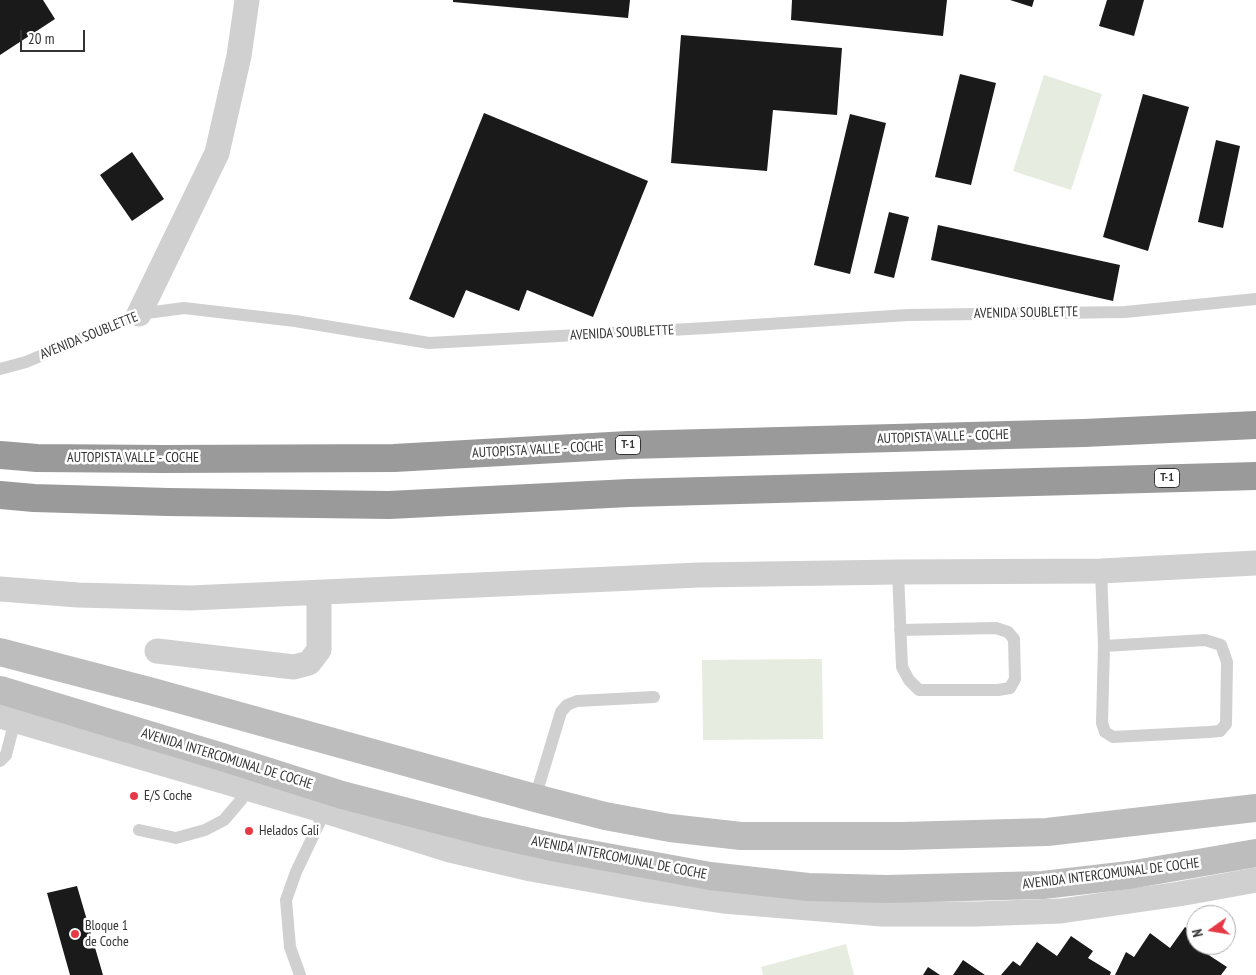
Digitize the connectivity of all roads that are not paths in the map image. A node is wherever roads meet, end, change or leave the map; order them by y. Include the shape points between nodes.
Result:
1 (247, 0) edge
2 (1256, 299) edge
3 (139, 314) junction
4 (0, 368) edge
5 (1256, 425) edge
6 (0, 455) edge
7 (1256, 476) edge
8 (0, 495) edge
9 (1256, 563) edge
10 (1101, 571) junction
11 (898, 572) junction
12 (0, 588) edge
13 (319, 593) junction
14 (900, 630) junction
15 (1104, 646) junction
16 (157, 651) dead end
17 (0, 652) edge
18 (0, 690) edge
19 (654, 697) dead end
20 (8, 718) edge
21 (0, 761) edge
22 (249, 789) junction
23 (535, 798) junction
24 (1256, 808) edge
25 (325, 811) junction
26 (139, 830) dead end
27 (1256, 854) edge
28 (1256, 880) edge
29 (300, 975) edge

1 - 3 street via 239,56 217,153
2 - 3 lane, AVENIDA SOUBLETTE via 1125,312 908,315 429,343 295,321 184,308
3 - 4 lane, AVENIDA SOUBLETTE via 26,362
5 - 6 highway, AUTOPISTA VALLE - COCHE / T-1 via 1084,433 628,445 394,458 164,459
7 - 8 highway, T-1 via 629,493 389,505
9 - 10 street
10 - 11 street
10 - 15 lane
11 - 13 street via 699,575
11 - 14 lane
12 - 13 street via 78,595 191,598
13 - 16 street via 319,650 309,663 294,667
14 - 14 lane via 902,667 919,690 998,690 1010,688 1015,679 1014,639 1008,632 996,628
15 - 15 lane via 1102,723 1105,732 1113,737 1220,731 1226,724 1228,662 1221,645 1205,640
17 - 23 main road
18 - 27 main road, AVENIDA INTERCOMUNAL DE COCHE via 351,798 538,844 710,876 808,887 1042,885
19 - 23 lane via 577,701 567,705 561,712
20 - 21 lane via 6,754
20 - 22 street, AVENIDA INTERCOMUNAL DE COCHE
22 - 25 street, AVENIDA INTERCOMUNAL DE COCHE
22 - 26 lane via 224,820 205,830 176,838
23 - 24 main road via 670,828 741,836 1047,832
25 - 28 street, AVENIDA INTERCOMUNAL DE COCHE via 450,850 531,869 723,901 882,914 1061,910
25 - 29 lane via 286,900 290,947

